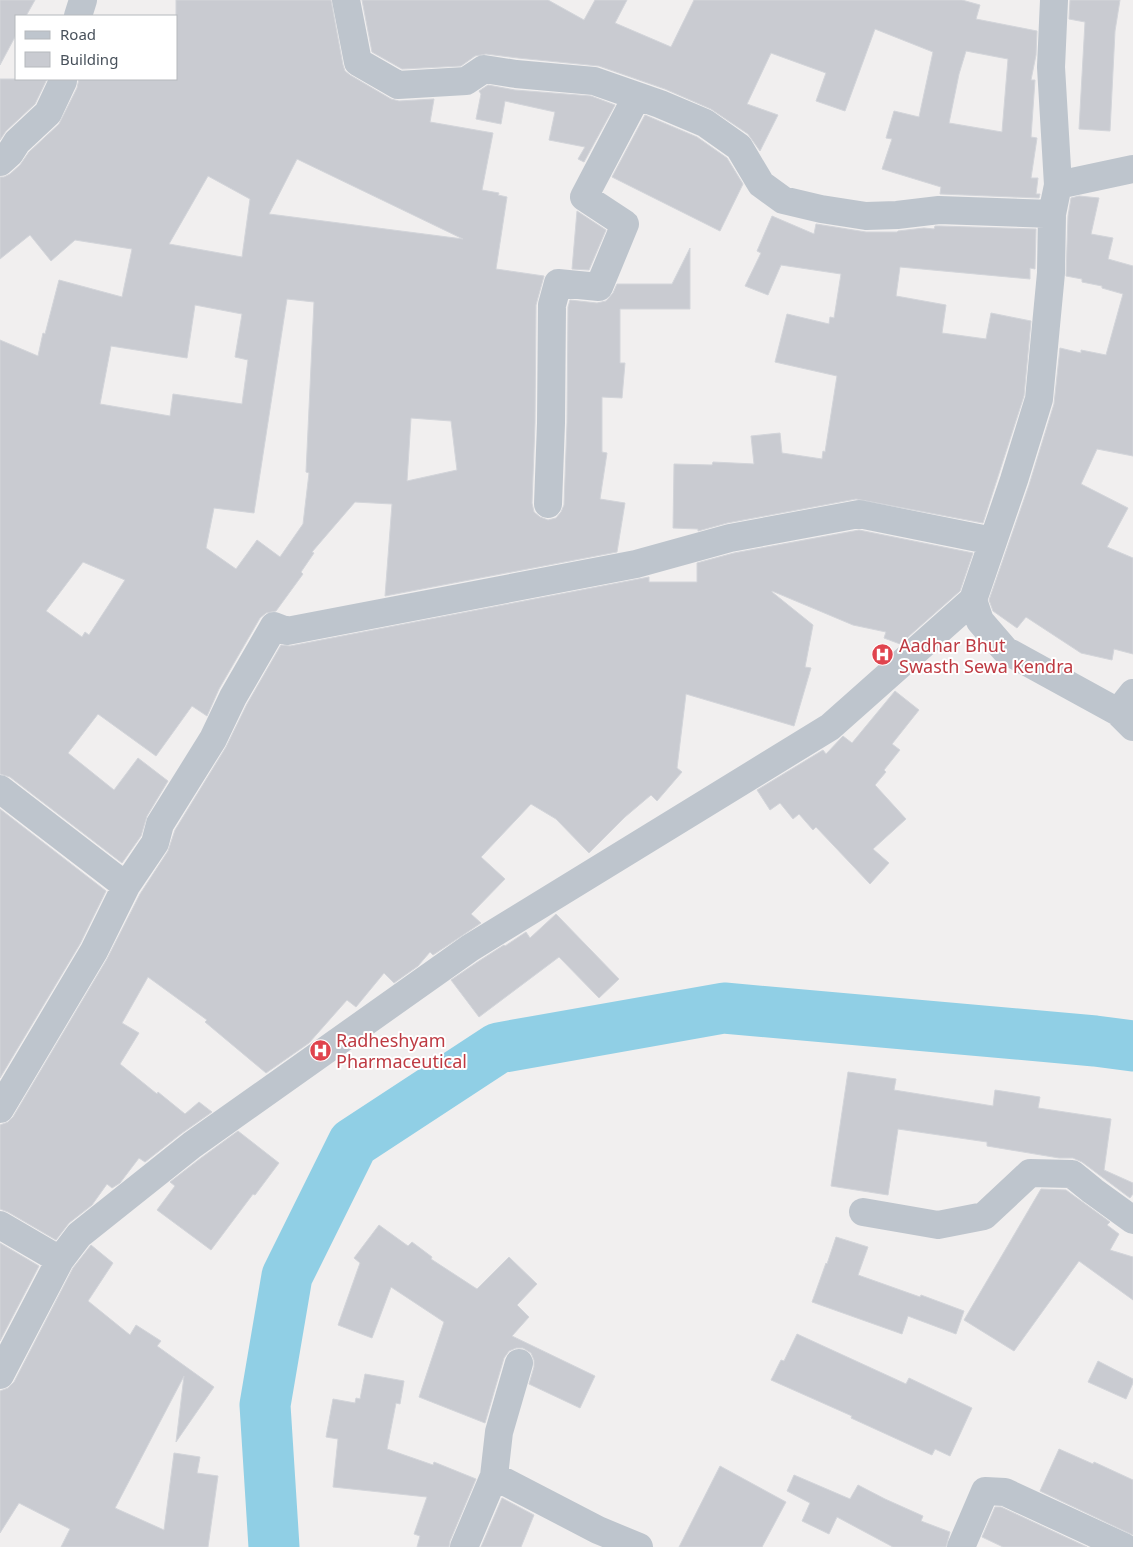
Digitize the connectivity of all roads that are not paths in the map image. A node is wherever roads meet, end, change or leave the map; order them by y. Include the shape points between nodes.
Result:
1 (83, 0) edge
2 (346, 0) edge
3 (1054, 0) edge
4 (78, 15) edge
5 (63, 80) edge
6 (637, 96) junction
7 (0, 162) edge
8 (1133, 169) edge
9 (1058, 185) junction
10 (1052, 214) junction
11 (548, 504) dead end
12 (993, 541) junction
13 (973, 600) junction
14 (1128, 711) edge
15 (0, 789) edge
16 (126, 886) junction
17 (0, 1109) edge
18 (863, 1212) dead end
19 (1133, 1220) edge
20 (0, 1225) edge
21 (60, 1260) junction
22 (519, 1363) dead end
23 (0, 1375) edge
24 (494, 1476) junction
25 (464, 1547) edge
26 (639, 1547) edge
27 (961, 1547) edge
28 (1124, 1547) edge

1 - 4 street
2 - 6 street via 358,62 398,85 466,81 484,69 594,81
3 - 9 street via 1050,67
5 - 7 street via 48,113
6 - 10 street via 705,122 739,147 761,184 783,200 866,216 938,210
6 - 11 street via 584,197 625,224 600,287 558,283 552,305
8 - 9 street
9 - 10 street
10 - 12 street via 1051,273 1039,398
12 - 13 street
12 - 16 street via 859,514 730,538 636,564 326,624 287,631 274,626 232,697 213,739 160,824 155,843
13 - 14 street via 980,621 1004,650
13 - 21 street via 830,727 470,948 192,1145 79,1234
15 - 16 street
16 - 17 street via 94,950
18 - 19 street via 938,1226 984,1216 1030,1173 1072,1174
20 - 21 street
21 - 23 street
22 - 24 street via 499,1432
24 - 25 street
24 - 26 street via 598,1530
27 - 28 street via 985,1491 1005,1492

